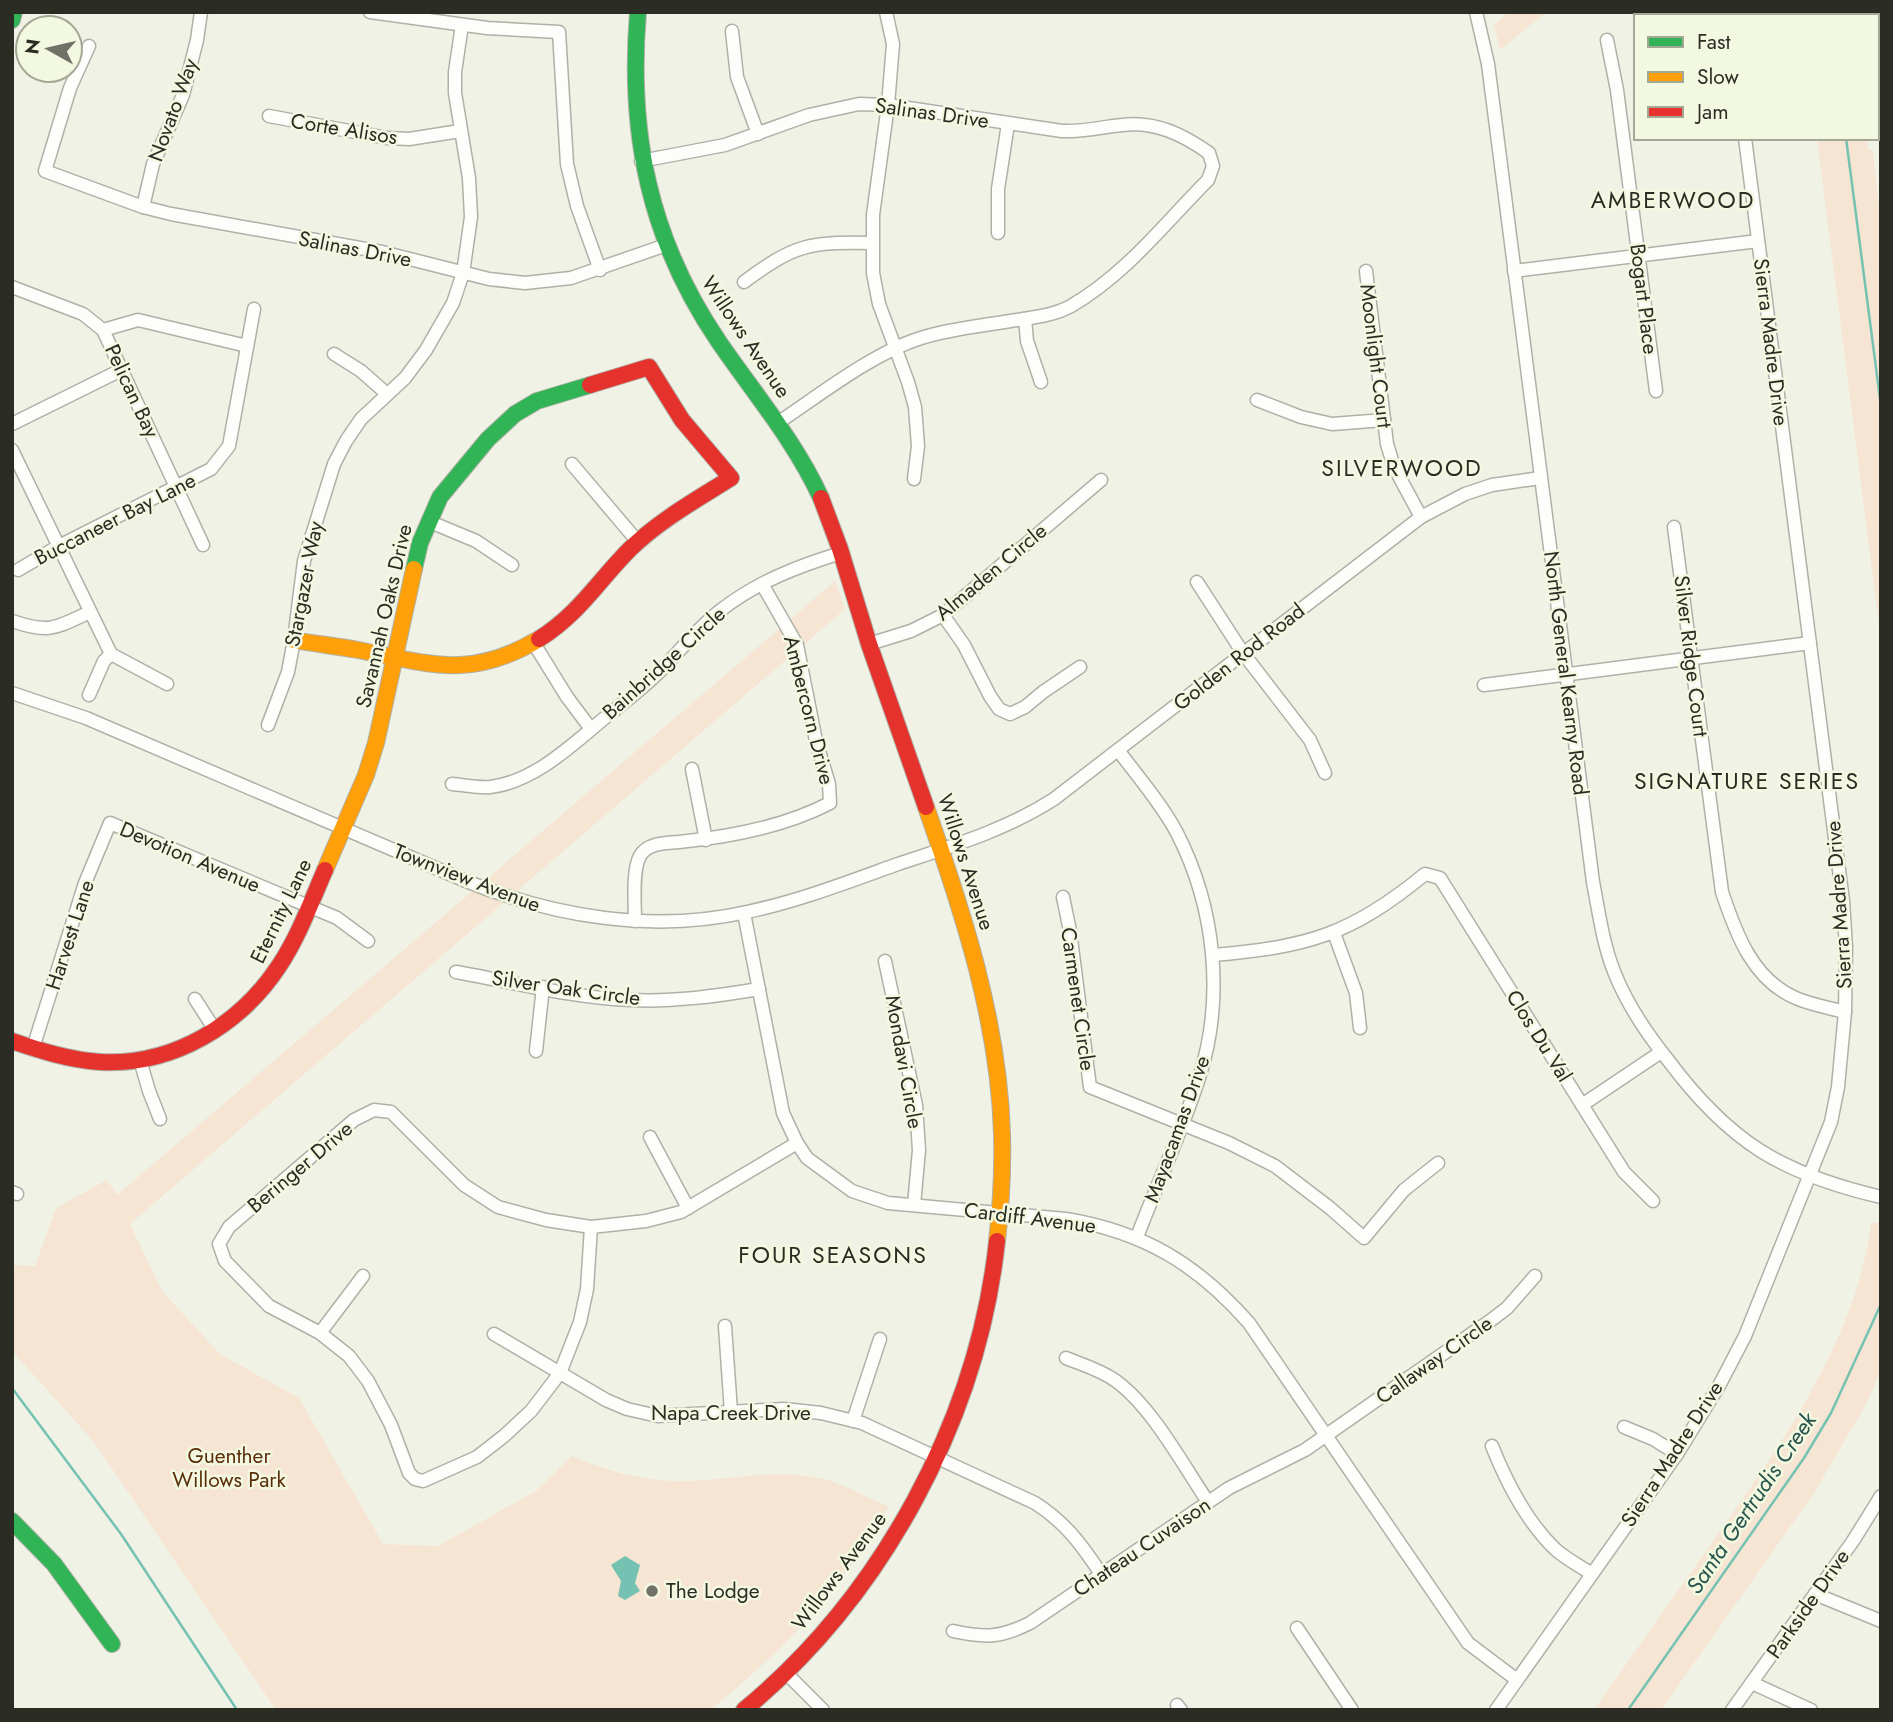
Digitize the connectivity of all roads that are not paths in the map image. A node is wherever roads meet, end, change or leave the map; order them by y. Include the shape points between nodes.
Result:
1 (14, 12) edge
2 (201, 12) edge
3 (370, 12) edge
4 (638, 12) edge
5 (886, 12) edge
6 (1476, 12) edge
7 (12, 20) edge
8 (462, 25) junction
9 (732, 32) dead end
10 (1607, 40) dead end
11 (89, 46) dead end
12 (888, 106) junction
13 (270, 116) dead end
14 (1008, 124) junction
15 (460, 131) junction
16 (758, 134) junction
17 (1745, 140) edge
18 (641, 161) junction
19 (143, 207) junction
20 (998, 233) dead end
21 (1758, 241) junction
22 (872, 243) junction
23 (666, 244) junction
24 (1639, 256) junction
25 (600, 270) junction
26 (1366, 271) dead end
27 (1514, 271) junction
28 (463, 273) junction
29 (744, 282) dead end
30 (12, 287) edge
31 (254, 309) dead end
32 (1025, 319) junction
33 (103, 330) junction
34 (247, 346) junction
35 (896, 349) junction
36 (334, 354) dead end
37 (121, 370) junction
38 (1041, 382) dead end
39 (1656, 391) dead end
40 (387, 394) junction
41 (1257, 400) dead end
42 (1384, 420) junction
43 (779, 422) junction
44 (12, 424) edge
45 (12, 450) edge
46 (572, 464) dead end
47 (1541, 478) junction
48 (914, 480) dead end
49 (1101, 480) dead end
50 (178, 487) junction
51 (1421, 517) junction
52 (428, 521) junction
53 (1674, 527) dead end
54 (638, 542) junction
55 (203, 545) dead end
56 (59, 546) junction
57 (841, 553) junction
58 (512, 565) dead end
59 (18, 570) dead end
60 (1197, 582) dead end
61 (761, 584) junction
62 (90, 612) junction
63 (943, 615) junction
64 (12, 621) edge
65 (294, 640) junction
66 (533, 642) junction
67 (1810, 643) junction
68 (869, 644) junction
69 (1243, 653) junction
70 (111, 654) junction
71 (395, 658) junction
72 (1691, 659) junction
73 (1080, 667) dead end
74 (1567, 674) junction
75 (167, 684) dead end
76 (1484, 685) dead end
77 (12, 693) edge
78 (89, 695) dead end
79 (268, 726) dead end
80 (591, 729) junction
81 (1118, 750) junction
82 (692, 769) dead end
83 (1325, 773) dead end
84 (452, 784) dead end
85 (110, 823) joint
86 (343, 828) junction
87 (706, 839) junction
88 (941, 849) junction
89 (1063, 897) dead end
90 (309, 906) junction
91 (744, 913) junction
92 (635, 920) junction
93 (1334, 933) junction
94 (368, 941) dead end
95 (1213, 955) junction
96 (885, 961) dead end
97 (456, 972) dead end
98 (543, 988) junction
99 (759, 989) junction
100 (195, 999) dead end
101 (1845, 1012) junction
102 (1360, 1028) dead end
103 (215, 1030) junction
104 (12, 1041) edge
105 (33, 1048) junction
106 (537, 1051) dead end
107 (1661, 1052) junction
108 (140, 1060) junction
109 (1582, 1105) junction
110 (160, 1119) dead end
111 (1181, 1124) junction
112 (650, 1137) dead end
113 (797, 1143) junction
114 (1438, 1163) dead end
115 (1810, 1177) junction
116 (1879, 1196) edge
117 (1653, 1201) dead end
118 (914, 1205) junction
119 (688, 1208) junction
120 (1000, 1213) junction
121 (591, 1227) junction
122 (1137, 1237) junction
123 (363, 1276) dead end
124 (1535, 1276) dead end
125 (725, 1326) dead end
126 (320, 1333) junction
127 (494, 1334) dead end
128 (880, 1339) dead end
129 (1066, 1358) dead end
130 (560, 1373) junction
131 (732, 1412) junction
132 (853, 1421) junction
133 (1624, 1427) dead end
134 (1326, 1436) junction
135 (1492, 1446) dead end
136 (1676, 1454) junction
137 (936, 1458) junction
138 (1880, 1501) edge
139 (1208, 1502) junction
140 (12, 1521) edge
141 (1101, 1574) junction
142 (1592, 1574) junction
143 (1815, 1594) junction
144 (1881, 1621) edge
145 (1297, 1628) dead end
146 (953, 1631) dead end
147 (113, 1644) dead end
148 (785, 1672) junction
149 (1517, 1681) junction
150 (1752, 1683) junction
151 (744, 1710) edge
152 (823, 1710) edge
153 (1352, 1710) edge
154 (1496, 1710) edge
155 (1732, 1710) edge
156 (1811, 1710) edge

1 - 7 street
2 - 19 street, Novato Way via 183,95 153,164
3 - 8 street
4 - 18 street, Willows Avenue via 634,102
5 - 12 street via 893,44
6 - 27 street, North General Kearny Road via 1488,64
8 - 15 street, Stargazer Way via 455,72
8 - 25 street via 559,32 566,164
9 - 16 street via 737,77
10 - 24 street, Bogart Place
11 - 19 street, Salinas Drive via 70,88 45,171
12 - 14 street, Salinas Drive
12 - 16 street, Salinas Drive via 837,108
12 - 22 street
13 - 15 street, Corte Alisos via 387,138
14 - 20 street via 998,190
14 - 32 street, Salinas Drive via 1080,132 1122,125 1163,128 1209,153 1213,166 1208,180 1130,262 1069,307
15 - 28 street, Stargazer Way via 471,197
16 - 18 street, Salinas Drive
17 - 21 street, Sierra Madre Drive
18 - 23 street, Willows Avenue
19 - 28 street, Salinas Drive via 382,252
21 - 24 street
21 - 67 street, Sierra Madre Drive
22 - 29 street via 824,243 797,249
22 - 35 street via 879,304
23 - 25 street, Salinas Drive
23 - 43 street, Willows Avenue via 700,313
24 - 27 street
24 - 39 street, Bogart Place
25 - 28 street, Salinas Drive via 557,281 524,283
26 - 42 street, Moonlight Court
27 - 47 street, North General Kearny Road
28 - 40 street, Stargazer Way via 453,303 426,350
30 - 33 street, Pelican Bay via 83,314
31 - 34 street, Buccaneer Bay Lane
32 - 35 street via 956,329
32 - 38 street
33 - 34 street via 138,320
33 - 37 street, Pelican Bay
34 - 50 street, Buccaneer Bay Lane via 229,446 211,469
35 - 43 street
35 - 48 street via 915,407 918,446
36 - 40 street
37 - 44 street
37 - 50 street, Pelican Bay
40 - 65 street, Stargazer Way via 361,419 334,464 304,561
41 - 42 street via 1324,422
42 - 51 street, Moonlight Court via 1394,467
43 - 57 street, Willows Avenue via 820,496
45 - 56 street
46 - 54 street
47 - 51 street, Golden Rod Road via 1492,485
47 - 74 street, North General Kearny Road
49 - 63 street, Almaden Circle
50 - 55 street, Pelican Bay
50 - 56 street, Buccaneer Bay Lane
51 - 69 street, Golden Rod Road
52 - 54 street, Savannah Oaks Drive via 460,471 515,414 556,394 649,367 682,420 731,478
52 - 58 street via 476,541
52 - 71 street, Savannah Oaks Drive
53 - 72 street, Silver Ridge Court
54 - 66 street via 580,606
56 - 59 street, Buccaneer Bay Lane
56 - 62 street
57 - 61 street, Bainbridge Circle
57 - 68 street, Willows Avenue
60 - 69 street
61 - 80 street, Bainbridge Circle via 699,628 645,685
61 - 87 street, Ambercorn Drive via 797,645 830,803 765,827
62 - 64 street via 44,630
62 - 70 street
63 - 68 street, Almaden Circle
63 - 73 street via 990,696 999,709 1010,714
65 - 71 street
65 - 79 street, Stargazer Way via 288,672
66 - 71 street via 467,666
66 - 80 street
67 - 72 street
67 - 101 street, Sierra Madre Drive via 1843,901
68 - 88 street, Willows Avenue
69 - 81 street, Golden Rod Road
69 - 83 street via 1310,740
70 - 75 street
70 - 78 street
71 - 86 street, Savannah Oaks Drive via 376,743
72 - 74 street
72 - 101 street, Silver Ridge Court via 1721,892 1733,925 1751,960 1770,982 1797,999
74 - 76 street
74 - 107 street, North General Kearny Road via 1602,929 1615,974
77 - 86 street, Townview Avenue via 86,718
80 - 84 street, Bainbridge Circle via 540,768 510,781 489,787
81 - 88 street, Golden Rod Road via 1033,813
81 - 95 street, Mayacamas Drive via 1177,833 1201,896
82 - 87 street
85 - 90 street, Devotion Avenue
85 - 105 street, Harvest Lane via 85,883
86 - 90 street, Eternity Lane
86 - 92 street, Townview Avenue via 516,900 595,917
87 - 92 street via 655,844 641,853
88 - 91 street, Townview Avenue via 794,901
88 - 120 street, Willows Avenue via 969,935 992,1039 1003,1133
89 - 111 street, Carmenet Circle via 1090,1087
90 - 94 street, Devotion Avenue via 337,918
90 - 103 street, Eternity Lane via 282,964 262,991
91 - 92 street, Townview Avenue
91 - 99 street, Cardiff Avenue
93 - 95 street via 1282,947
93 - 102 street via 1356,993
93 - 109 street, Clos Du Val via 1375,912 1425,874 1440,878
95 - 111 street, Mayacamas Drive via 1206,1051
96 - 118 street, Mondavi Circle via 916,1105 919,1150
97 - 98 street, Silver Oak Circle
98 - 99 street, Silver Oak Circle via 631,1000 709,997
98 - 106 street
99 - 113 street, Cardiff Avenue via 783,1113
100 - 103 street
101 - 115 street, Sierra Madre Drive via 1831,1122
103 - 108 street, Eternity Lane via 192,1043
104 - 105 street, Eternity Lane
105 - 108 street, Eternity Lane via 90,1061
107 - 109 street
107 - 115 street, North General Kearny Road via 1733,1132
108 - 110 street
109 - 117 street, Clos Du Val via 1624,1172
111 - 114 street via 1275,1167 1364,1238 1404,1190
111 - 122 street, Mayacamas Drive
112 - 119 street
113 - 118 street, Cardiff Avenue via 807,1158 852,1191 888,1203
113 - 119 street, Beringer Drive
115 - 116 street, North General Kearny Road
115 - 136 street, Sierra Madre Drive via 1745,1336
118 - 120 street, Cardiff Avenue
119 - 121 street, Beringer Drive via 646,1221
120 - 122 street, Cardiff Avenue via 1080,1221
120 - 137 street, Willows Avenue via 981,1329 961,1397
121 - 126 street, Beringer Drive via 498,1207 464,1185 391,1112 374,1110 354,1120 229,1227 219,1244 225,1261 269,1306
121 - 130 street via 580,1322
122 - 134 street, Cardiff Avenue via 1181,1261 1230,1301
123 - 126 street
124 - 134 street, Callaway Circle via 1507,1308
125 - 131 street
126 - 130 street via 349,1356 368,1381 391,1424 409,1473 424,1481 478,1457 531,1411
127 - 130 street, Napa Creek Drive
128 - 132 street
129 - 139 street via 1104,1373 1132,1395
130 - 131 street, Napa Creek Drive via 627,1409 658,1416
131 - 132 street, Napa Creek Drive via 785,1409
132 - 137 street, Napa Creek Drive
133 - 136 street
134 - 139 street, Chateau Cuvaison via 1294,1458
134 - 149 street, Cardiff Avenue via 1468,1643
135 - 142 street via 1507,1483 1545,1538
136 - 142 street, Sierra Madre Drive
137 - 141 street, Napa Creek Drive via 1051,1513 1081,1544
137 - 148 street, Willows Avenue via 881,1558
138 - 143 street, Parkside Drive
139 - 141 street, Chateau Cuvaison
140 - 147 street via 71,1584
141 - 146 street, Chateau Cuvaison via 1013,1632 983,1637
142 - 149 street, Sierra Madre Drive
143 - 144 street
143 - 150 street, Parkside Drive
145 - 153 street
148 - 151 street, Willows Avenue
148 - 152 street
149 - 154 street, Sierra Madre Drive
150 - 155 street, Parkside Drive
150 - 156 street

